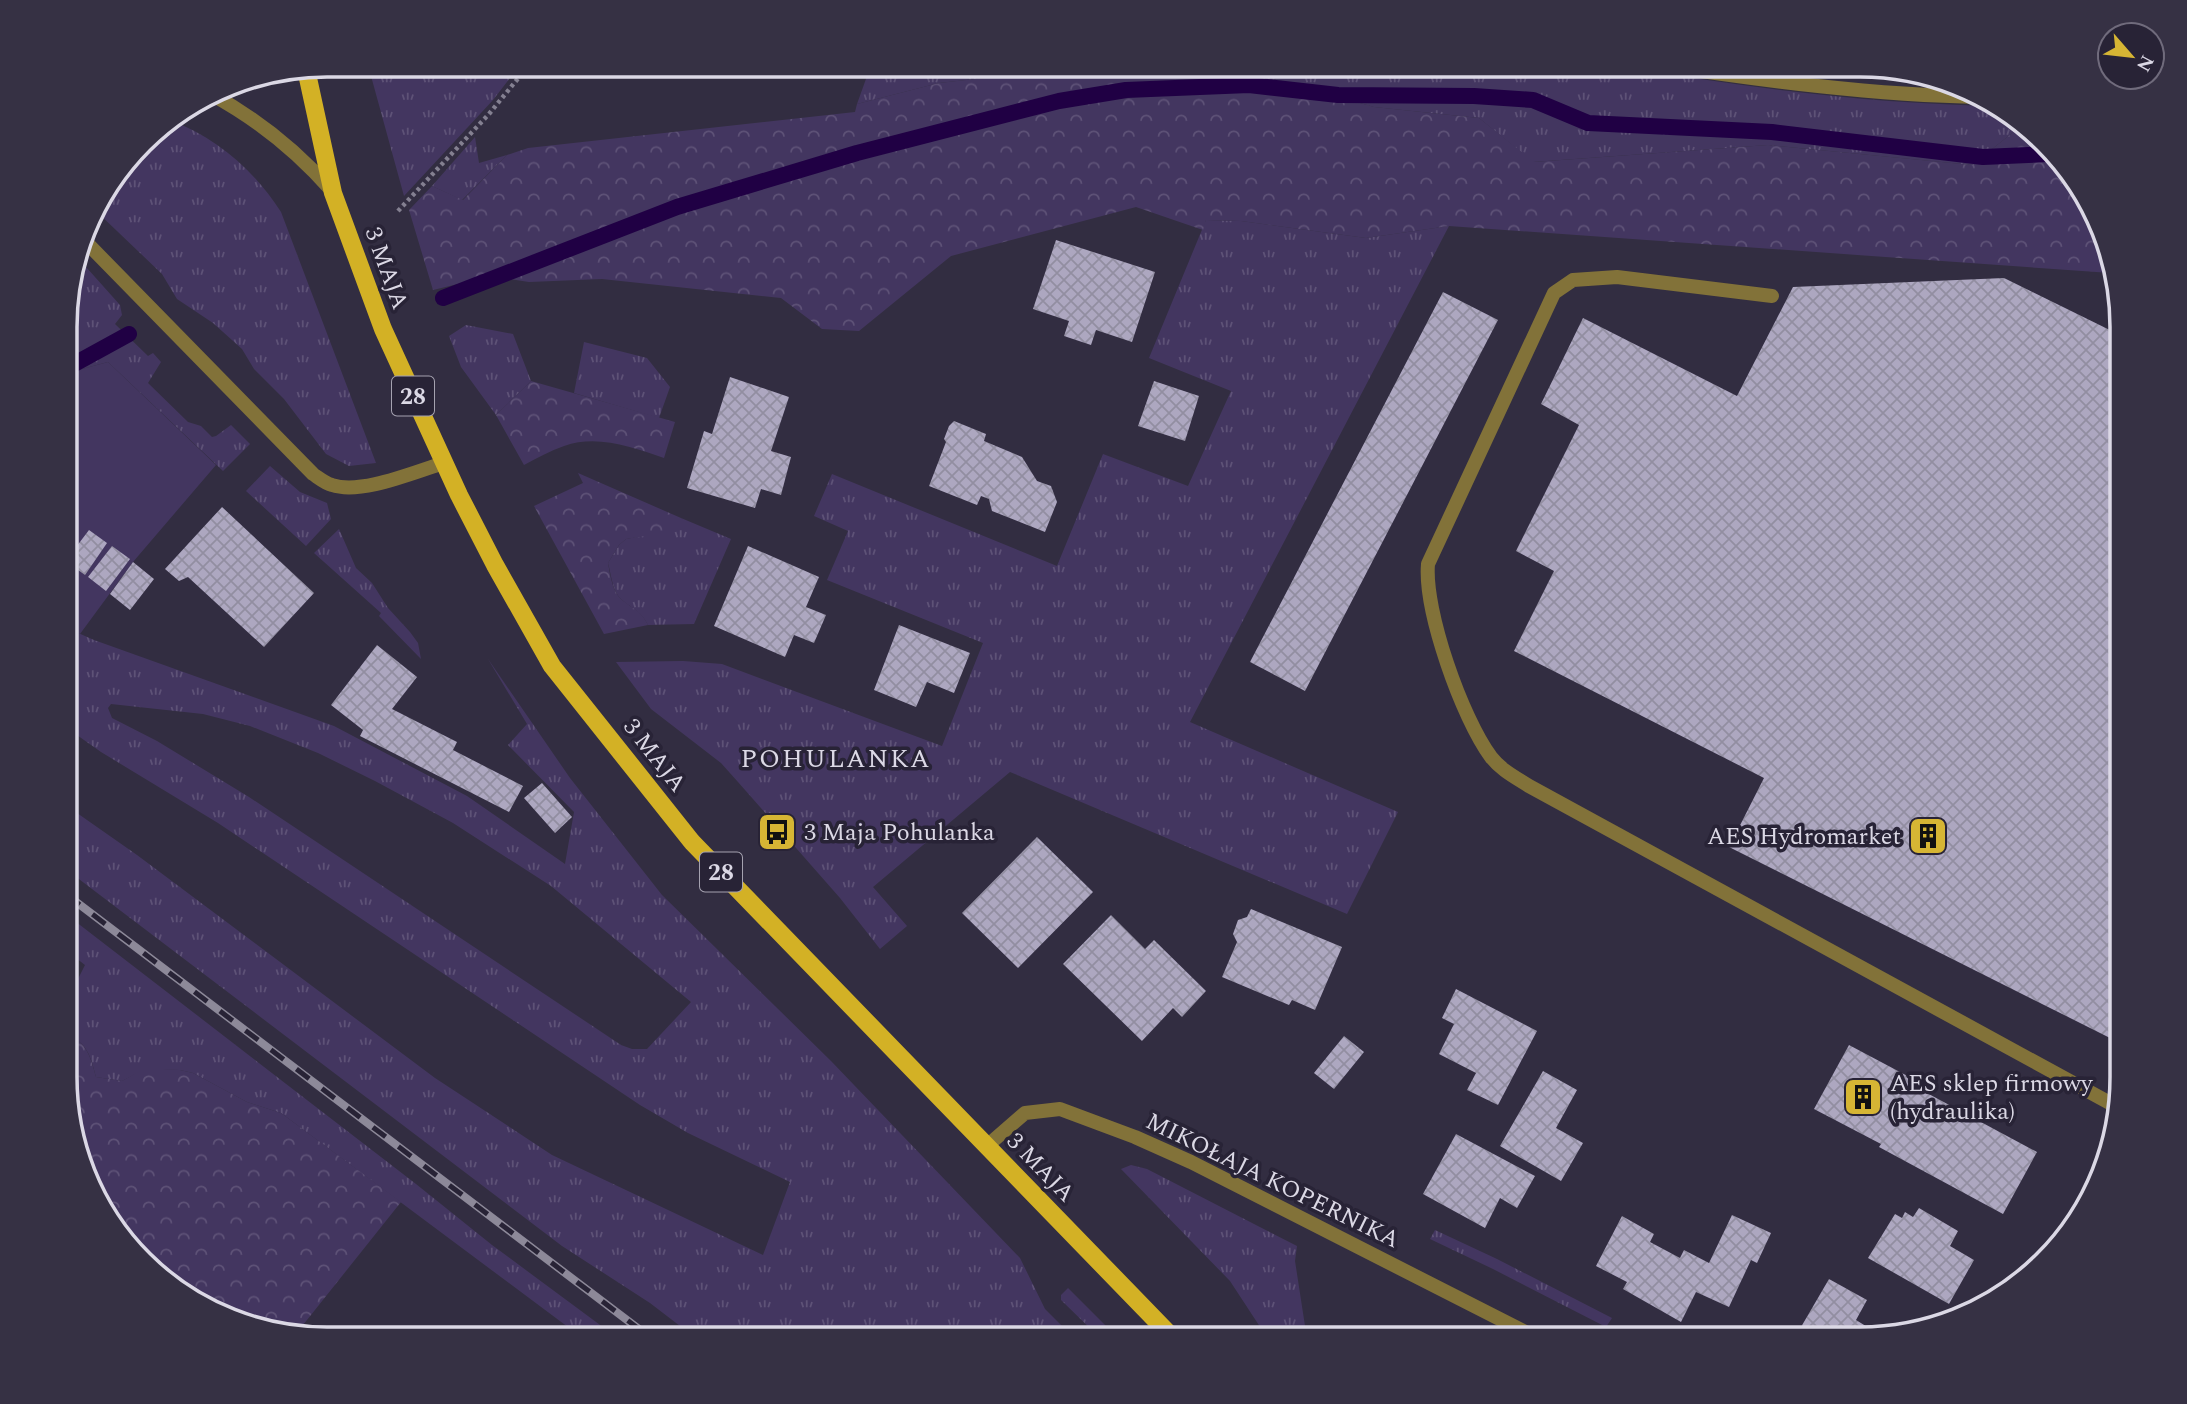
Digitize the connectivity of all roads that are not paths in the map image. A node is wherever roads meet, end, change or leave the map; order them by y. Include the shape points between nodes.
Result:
1 (1755, 77) edge
2 (308, 78) edge
3 (1956, 96) edge
4 (221, 101) edge
5 (333, 193) junction
6 (90, 246) edge
7 (1772, 296) dead end
8 (444, 463) junction
9 (2108, 1102) edge
10 (987, 1146) junction
11 (1162, 1327) edge
12 (1515, 1327) edge

1 - 3 street
2 - 5 main road, 3 MAJA / 28
4 - 5 street via 306,161
5 - 8 main road, 3 MAJA / 28 via 383,329
6 - 8 street via 319,479 333,486 359,487
7 - 9 street via 1617,277 1573,280 1554,292 1428,564 1438,637 1459,695 1492,759 1529,786
8 - 10 main road, 3 MAJA / 28 via 549,661 692,842
10 - 11 main road, 3 MAJA / 28
10 - 12 street, MIKOŁAJA KOPERNIKA via 1025,1113 1060,1109 1191,1162

